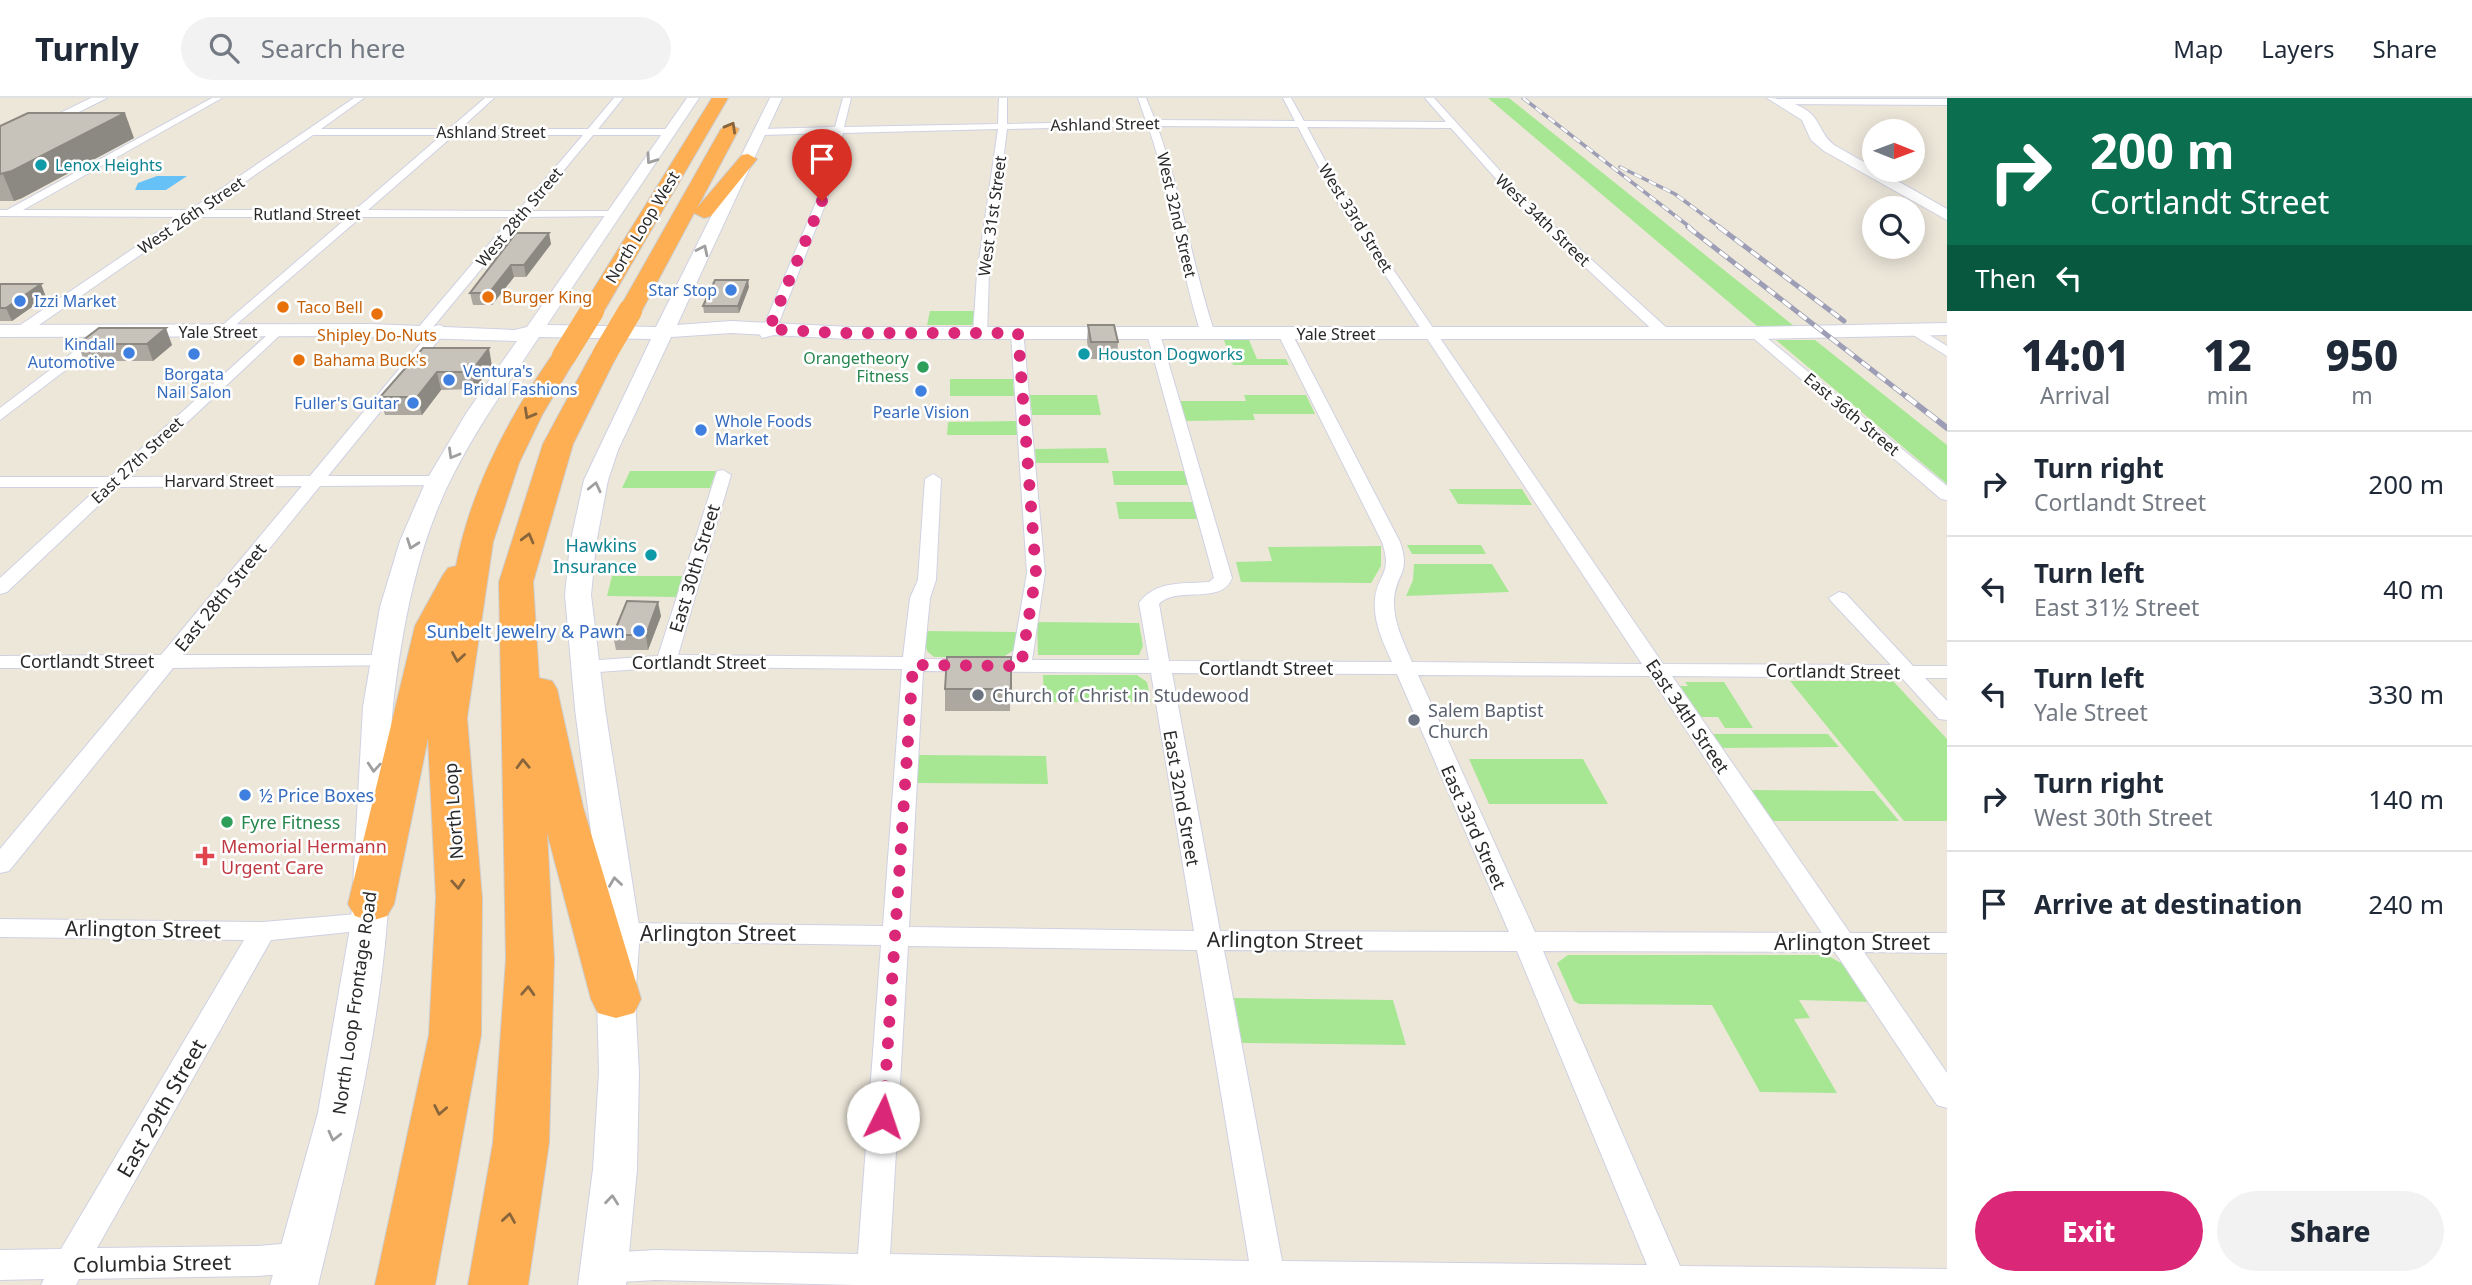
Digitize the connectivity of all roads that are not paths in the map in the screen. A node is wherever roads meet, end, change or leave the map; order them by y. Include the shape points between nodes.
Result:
1 (101, 98) edge
2 (218, 98) edge
3 (360, 98) edge
4 (490, 98) edge
5 (619, 98) edge
6 (720, 98) edge
7 (776, 98) edge
8 (847, 98) edge
9 (1003, 98) edge
10 (1142, 98) edge
11 (1287, 98) edge
12 (1429, 98) edge
13 (692, 100) edge
14 (1776, 100) edge
15 (1947, 102) edge
16 (740, 110) dead end
17 (1153, 123) junction
18 (1301, 123) junction
19 (1452, 125) junction
20 (1004, 127) junction
21 (0, 132) edge
22 (31, 132) junction
23 (59, 132) edge
24 (135, 132) dead end
25 (156, 132) junction
26 (312, 132) junction
27 (452, 132) junction
28 (591, 132) junction
29 (670, 132) junction
30 (759, 132) junction
31 (840, 132) junction
32 (0, 147) edge
33 (748, 159) junction
34 (49, 193) junction
35 (651, 209) junction
36 (27, 214) junction
37 (192, 214) junction
38 (358, 214) junction
39 (521, 214) junction
40 (614, 214) junction
41 (1947, 215) edge
42 (6, 217) edge
43 (663, 251) junction
44 (1947, 330) edge
45 (0, 331) edge
46 (21, 331) junction
47 (109, 331) junction
48 (533, 331) junction
49 (223, 332) junction
50 (275, 332) junction
51 (430, 332) junction
52 (662, 332) junction
53 (768, 332) junction
54 (980, 333) junction
55 (1018, 333) junction
56 (1664, 333) junction
57 (1756, 333) junction
58 (1154, 334) junction
59 (1208, 334) junction
60 (1285, 334) junction
61 (1430, 334) junction
62 (1930, 336) edge
63 (1947, 352) edge
64 (584, 356) junction
65 (0, 415) edge
66 (723, 475) dead end
67 (933, 479) dead end
68 (315, 481) junction
69 (438, 481) junction
70 (0, 482) edge
71 (114, 482) junction
72 (1947, 495) edge
73 (477, 542) junction
74 (516, 582) junction
75 (0, 588) edge
76 (1839, 598) dead end
77 (168, 661) junction
78 (384, 661) junction
79 (666, 661) junction
80 (0, 662) edge
81 (913, 665) junction
82 (1021, 666) junction
83 (585, 667) junction
84 (1160, 667) junction
85 (1405, 668) junction
86 (1657, 669) junction
87 (1908, 672) junction
88 (1947, 672) edge
89 (1947, 714) edge
90 (0, 865) edge
91 (370, 913) junction
92 (0, 928) edge
93 (263, 931) junction
94 (622, 932) junction
95 (895, 934) junction
96 (1208, 939) junction
97 (1526, 942) junction
98 (1840, 942) junction
99 (1947, 943) edge
100 (616, 999) junction
101 (1947, 1096) edge
102 (0, 1265) edge
103 (299, 1271) edge
104 (64, 1275) edge
105 (604, 1277) edge
106 (872, 1277) edge
107 (1269, 1280) edge
108 (1671, 1282) edge
109 (1947, 1284) edge
110 (405, 1285) edge
111 (498, 1285) edge

1 - 22 main road
2 - 25 street
3 - 26 street, West 26th Street
4 - 27 street
5 - 28 street, West 28th Street
6 - 35 highway, North Loop West
7 - 30 main road
8 - 31 street
9 - 20 street, West 31st Street
10 - 17 street, West 32nd Street
11 - 18 street, West 33rd Street
12 - 19 street, West 34th Street
13 - 29 main road, North Loop Frontage Road
13 - 35 highway
14 - 15 street
14 - 41 main road via 1808,118 1816,137 1829,148
43 -> 16 highway, North Loop West
17 - 18 street, Ashland Street
17 - 20 street, Ashland Street
17 - 59 street, West 32nd Street
18 - 19 street, Ashland Street
18 - 61 street, West 33rd Street via 1344,205
19 - 56 street, West 34th Street via 1526,206
20 - 31 street, Ashland Street
20 - 54 street, West 31st Street via 997,200 984,263
21 - 22 street
22 - 23 street
22 - 32 main road
24 - 25 street
25 - 34 street
26 - 27 street, Ashland Street
26 - 37 street, West 26th Street
27 - 28 street, Ashland Street
27 - 38 street
28 - 29 street, Ashland Street
28 - 39 street, West 28th Street
29 -> 40 main road, North Loop Frontage Road
30 - 31 street, Ashland Street
30 - 33 main road
31 - 53 street via 822,201
33 - 43 highway via 684,237
52 -> 33 main road
34 - 36 street
34 - 42 street
35 - 64 highway, North Loop West, bridge via 592,311
36 - 37 street, Rutland Street
36 - 42 street
37 - 38 street, Rutland Street
37 - 46 street, West 26th Street
38 - 39 street, Rutland Street
38 - 49 street
39 - 40 street, Rutland Street
39 - 51 street, West 28th Street
40 - 48 main road, North Loop Frontage Road
43 - 64 highway, North Loop West, bridge via 629,311
44 - 62 main road, Yale Street
45 - 46 main road, Yale Street
46 - 47 main road, Yale Street
47 - 49 main road, Yale Street
47 - 65 street
48 - 51 main road, Yale Street via 515,336
48 - 52 main road, Yale Street
48 -> 69 main road, North Loop Frontage Road
49 - 50 main road, Yale Street
50 - 51 main road, Yale Street
50 - 71 street, East 27th Street
51 - 68 street, East 28th Street
52 - 53 main road, Yale Street via 675,337
83 -> 52 main road via 578,595 596,480
53 - 54 main road, Yale Street
54 - 55 main road, Yale Street
55 - 58 main road, Yale Street
55 - 82 street via 1036,573
56 - 57 main road, Yale Street
56 - 61 main road, Yale Street
57 - 62 main road, Yale Street
57 - 72 street, East 36th Street
58 - 59 main road, Yale Street
58 - 84 street, East 32nd Street via 1223,581 1213,587 1161,591 1150,599
59 - 60 main road, Yale Street
60 - 61 main road, Yale Street
60 - 85 street, East 33rd Street via 1397,559 1396,576 1385,596 1388,630
61 - 86 street, East 34th Street
62 - 63 street
64 -> 73 highway, North Loop via 528,415 504,463
74 -> 64 highway
66 - 79 street, East 30th Street
67 - 81 street via 927,580 917,615
68 - 69 street, Harvard Street
68 - 71 street, Harvard Street
68 - 77 street, East 28th Street
69 -> 78 main road, North Loop Frontage Road via 403,571
70 - 71 street, Harvard Street
71 - 75 street, East 27th Street
73 - 91 highway via 433,626
73 -> 110 highway, North Loop via 447,718 459,898 455,1035
74 - 100 highway via 562,807
111 -> 74 highway via 521,1143 530,958
76 - 87 street
77 - 78 street, Cortlandt Street
77 - 80 street, Cortlandt Street
77 - 90 street, East 28th Street
78 -> 91 main road, North Loop Frontage Road via 371,818
79 - 81 street, Cortlandt Street
79 - 83 street, Cortlandt Street
81 - 82 street, Cortlandt Street
81 - 95 street
82 - 84 street, Cortlandt Street
94 -> 83 main road
84 - 85 street, Cortlandt Street
84 - 96 street, East 32nd Street
85 - 86 street, Cortlandt Street
85 - 97 street, East 33rd Street
86 - 87 street, Cortlandt Street
86 - 98 street, East 34th Street
87 - 88 street, Cortlandt Street
87 - 89 street
91 - 93 street, Arlington Street
91 -> 103 main road, North Loop Frontage Road via 340,1113
92 - 93 street, Arlington Street
93 - 104 street, East 29th Street
94 - 95 street, Arlington Street
94 - 100 main road
95 - 96 street, Arlington Street
95 - 106 street
96 - 97 street, Arlington Street
96 - 107 street, East 32nd Street
97 - 98 street, Arlington Street
97 - 108 street, East 33rd Street
98 - 99 street, Arlington Street
98 - 101 street, East 34th Street
105 -> 100 main road via 618,1100
102 - 104 street, Columbia Street
103 - 104 street, Columbia Street
105 - 106 street via 655,1265
106 - 107 street
107 - 108 street
108 - 109 street

